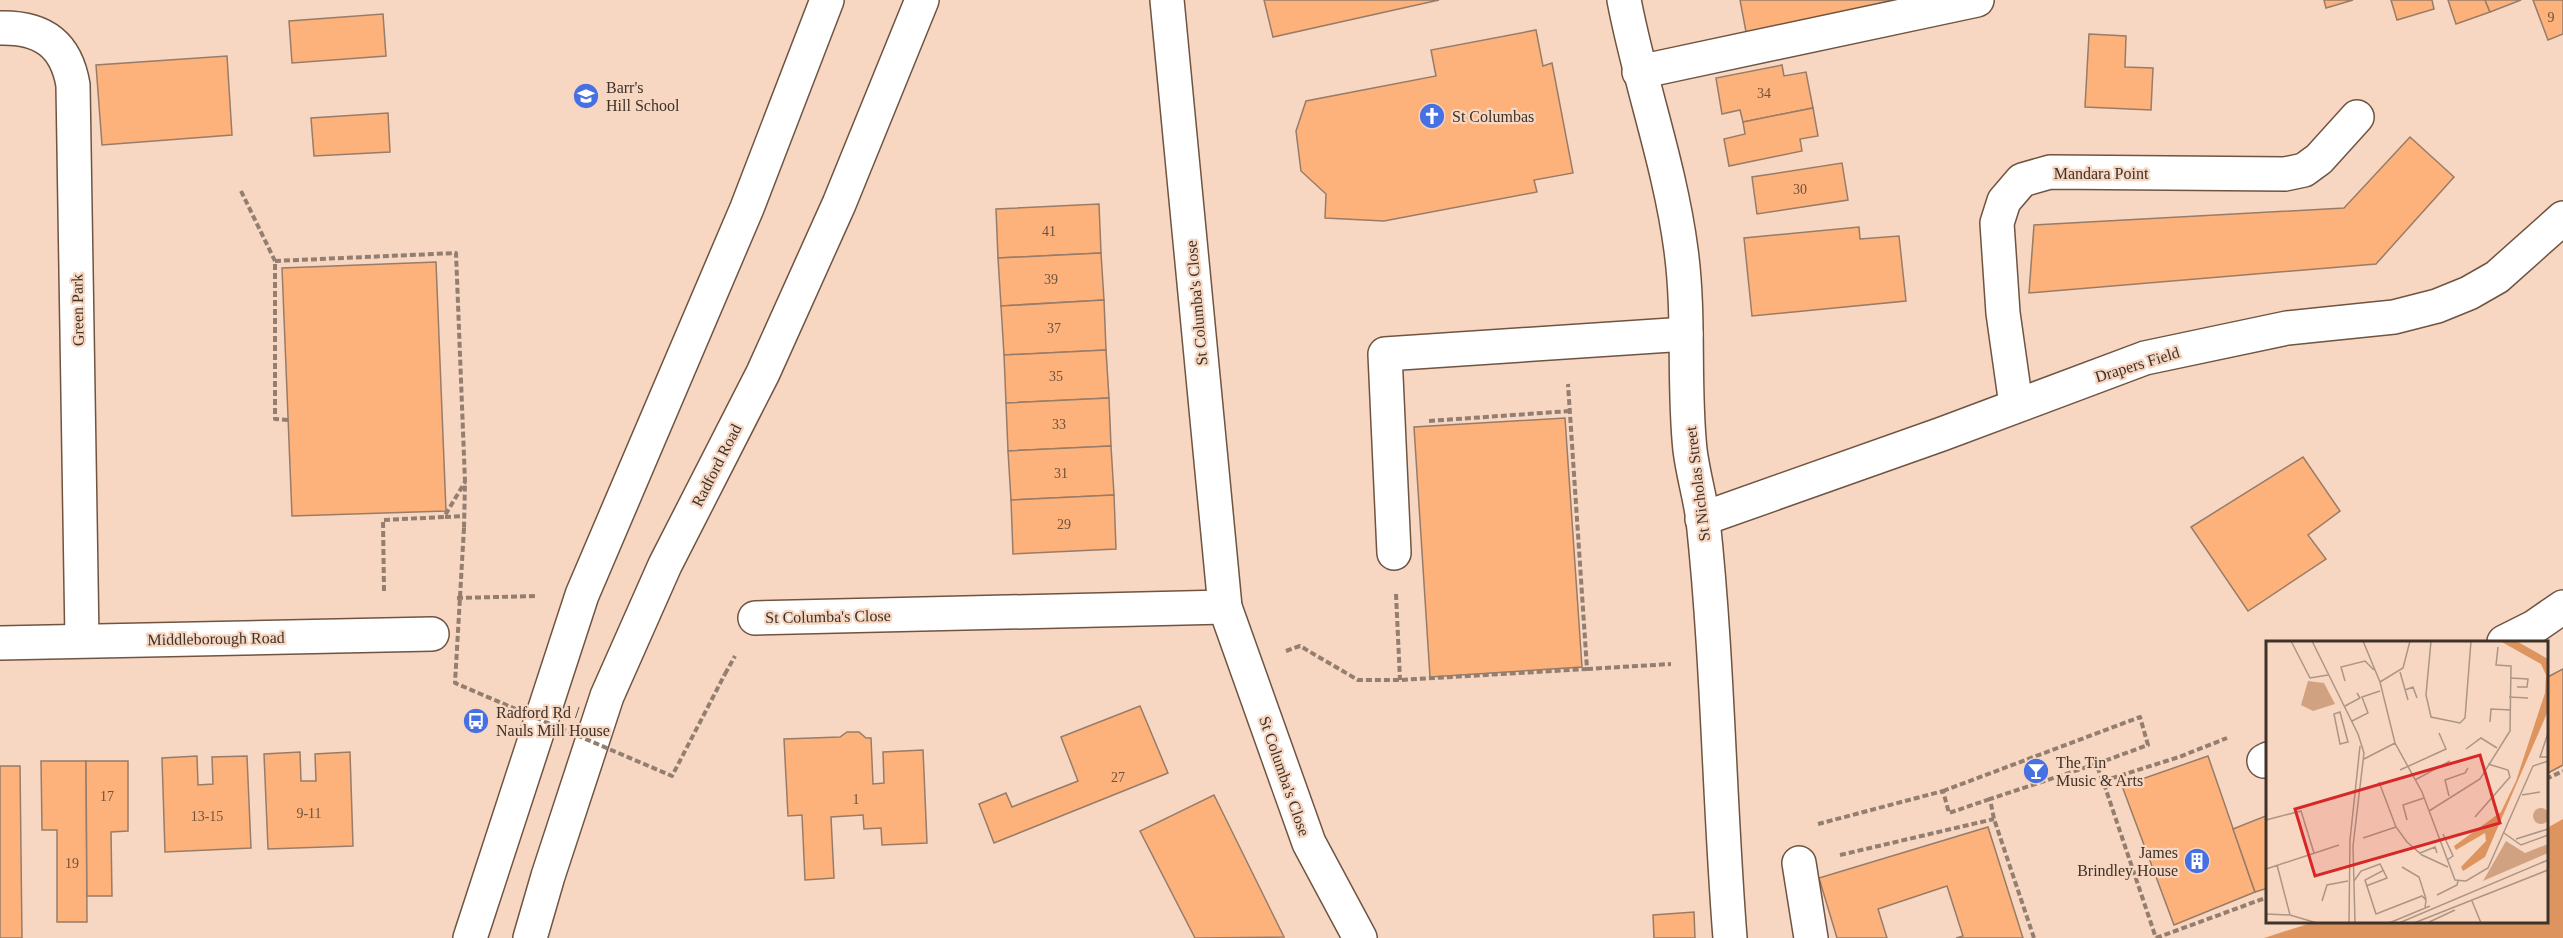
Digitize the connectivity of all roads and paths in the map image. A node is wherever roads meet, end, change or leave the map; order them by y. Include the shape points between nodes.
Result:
1 (827, 0) edge
2 (839, 0) edge
3 (922, 0) edge
4 (1167, 0) edge
5 (1624, 0) edge
6 (1977, 0) edge
7 (0, 28) edge
8 (811, 38) junction
9 (1640, 72) junction
10 (2357, 117) dead end
11 (241, 191) dead end
12 (2563, 218) edge
13 (275, 261) junction
14 (1686, 333) junction
15 (1565, 343) junction
16 (2016, 405) junction
17 (1570, 411) junction
18 (288, 420) dead end
19 (1418, 422) dead end
20 (465, 482) junction
21 (465, 516) junction
22 (444, 517) junction
23 (1702, 519) junction
24 (1394, 553) joint
25 (582, 595) junction
26 (454, 598) dead end
27 (384, 600) dead end
28 (1225, 607) junction
29 (2563, 607) edge
30 (755, 618) dead end
31 (432, 634) dead end
32 (82, 640) junction
33 (2506, 641) edge
34 (0, 643) edge
35 (1676, 664) dead end
36 (1246, 666) junction
37 (1587, 669) junction
38 (725, 674) dead end
39 (1400, 680) junction
40 (2266, 760) edge
41 (2096, 764) junction
42 (2563, 771) edge
43 (2548, 778) edge
44 (2103, 781) junction
45 (1943, 791) junction
46 (1990, 799) junction
47 (1994, 819) junction
48 (1807, 826) dead end
49 (1798, 863) joint
50 (2266, 898) edge
51 (470, 938) edge
52 (530, 938) edge
53 (1360, 938) edge
54 (1730, 938) edge
55 (1811, 938) edge
56 (2034, 938) edge
57 (2155, 938) edge

1 - 8 street
2 - 8 street
3 - 52 street, Radford Road via 839,204 763,374 665,565 607,696
4 - 28 street, St Columba's Close
5 - 9 street, St Nicholas Street
6 - 9 street
7 - 32 street, Green Park via 27,30 52,42 67,62 73,85
8 - 25 street via 747,208
9 - 14 street, St Nicholas Street via 1653,114 1681,250
10 - 16 street, Mandara Point via 2319,159 2304,170 2285,174 2050,172 2022,180 2004,201 1997,223 2003,313
11 - 13 path
12 - 16 street, Drapers Field via 2497,277 2437,306 2394,317 2287,328 2145,358
13 - 18 path via 275,420
13 - 20 path via 456,254
14 - 15 street
14 - 23 street, St Nicholas Street via 1690,450
15 - 17 path
15 - 24 street via 1386,354
16 - 23 street, Drapers Field
17 - 19 path
17 - 37 path
20 - 21 path
20 - 22 path
21 - 22 path
21 - 38 path, bridge via 455,683 672,776
22 - 27 path via 383,520
23 - 54 street, St Nicholas Street
24 - 39 path
25 - 26 path
25 - 51 street
28 - 30 street, St Columba's Close
28 - 36 street, St Columba's Close
29 - 33 street
31 - 32 street, Middleborough Road
32 - 34 street, Middleborough Road
35 - 37 path
36 - 39 path via 1300,646 1359,680
36 - 53 street, St Columba's Close via 1309,843
37 - 39 path
40 - 44 path via 2247,731
41 - 44 path
41 - 45 path via 2148,745 2140,717
41 - 46 path
42 - 43 path
44 - 57 path
45 - 46 path via 1949,813
45 - 48 path
46 - 47 path
47 - 49 path
47 - 56 path
49 - 55 street
50 - 57 path

